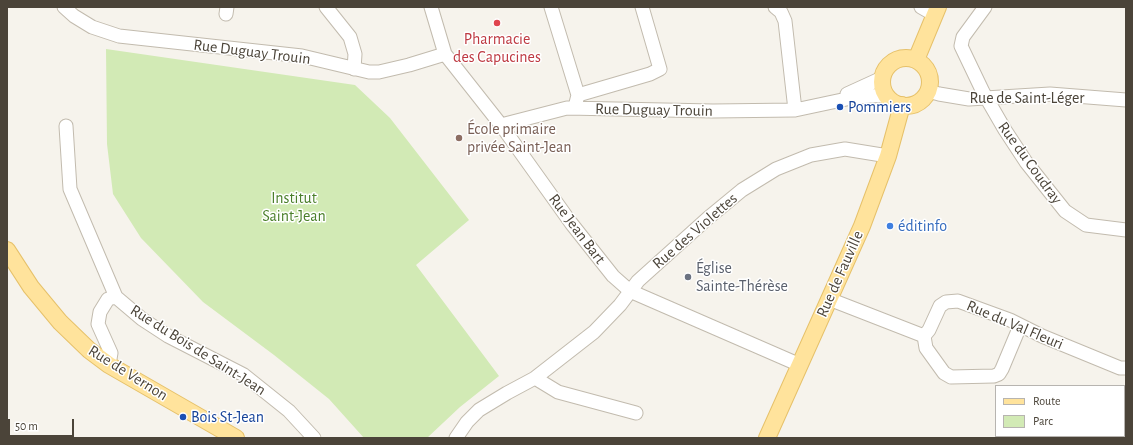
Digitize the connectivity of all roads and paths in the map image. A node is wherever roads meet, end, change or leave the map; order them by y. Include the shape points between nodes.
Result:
1 (64, 7) edge
2 (326, 7) edge
3 (431, 7) edge
4 (551, 7) edge
5 (642, 7) edge
6 (775, 7) edge
7 (985, 7) edge
8 (931, 10) edge
9 (445, 54) junction
10 (916, 60) junction
11 (354, 68) junction
12 (882, 78) junction
13 (928, 91) junction
14 (578, 95) junction
15 (886, 95) junction
16 (987, 99) junction
17 (1126, 100) edge
18 (902, 105) junction
19 (575, 108) junction
20 (808, 108) junction
21 (794, 110) junction
22 (66, 126) dead end
23 (501, 126) junction
24 (888, 156) junction
25 (1126, 230) edge
26 (7, 250) edge
27 (630, 291) junction
28 (116, 297) junction
29 (829, 299) junction
30 (1020, 326) junction
31 (924, 336) junction
32 (109, 365) junction
33 (800, 365) junction
34 (1126, 368) edge
35 (535, 378) junction
36 (636, 413) dead end
37 (236, 438) edge
38 (314, 438) edge
39 (456, 438) edge
40 (767, 438) edge

1 - 11 street, Rue Duguay Trouin via 92,27 120,36 302,56
2 - 11 street via 350,37 355,54
3 - 9 street, Rue Jean Bart
4 - 14 street
5 - 14 street via 660,68 650,74
6 - 21 street via 785,21
7 - 16 street, Rue du Coudray via 963,37 961,46
8 - 10 main road
9 - 11 street, Rue Duguay Trouin via 379,72
9 - 23 street, Rue Jean Bart
10 - 12 main road via 899,58 885,69
10 - 13 main road via 928,73
12 - 15 main road via 882,87
12 - 20 street, Rue Duguay Trouin
13 - 16 street, Rue de Saint-Léger via 948,96
13 - 18 main road via 918,102
14 - 19 street
15 - 18 main road via 890,100
15 - 20 street, Rue Duguay Trouin via 856,97
16 - 17 street, Rue de Saint-Léger via 1050,94
16 - 25 street, Rue du Coudray via 1026,162 1065,211 1086,225
18 - 24 main road, Rue de Fauville
19 - 21 street, Rue Duguay Trouin
19 - 23 street, Rue Duguay Trouin via 560,109
20 - 21 street, Rue Duguay Trouin
22 - 28 street, Rue du Bois de Saint-Jean via 70,189
23 - 27 street, Rue Jean Bart via 584,239 613,276
24 - 27 street, Rue des Violettes via 845,149 811,155 776,169 742,190 708,218
24 - 29 main road, Rue de Fauville via 870,206
26 - 32 main road, Rue de Vernon via 31,287 60,322
27 - 33 street, Rue Jean Bart
27 - 35 street, Rue des Violettes via 594,332
28 - 32 street, Rue du Bois de Saint-Jean via 108,300 100,312 98,324 111,353
28 - 38 street, Rue du Bois de Saint-Jean via 168,336 244,375 289,411
29 - 31 street
29 - 33 main road, Rue de Fauville
30 - 31 street, Rue du Val Fleuri via 958,301 946,302 940,306
30 - 31 street via 1002,369 994,376 951,378 944,373 926,348
30 - 34 street, Rue du Val Fleuri via 1120,368
32 - 37 main road, Rue de Vernon
33 - 40 main road, Rue de Fauville
35 - 36 street via 558,392
35 - 39 street, Rue des Violettes via 479,410

